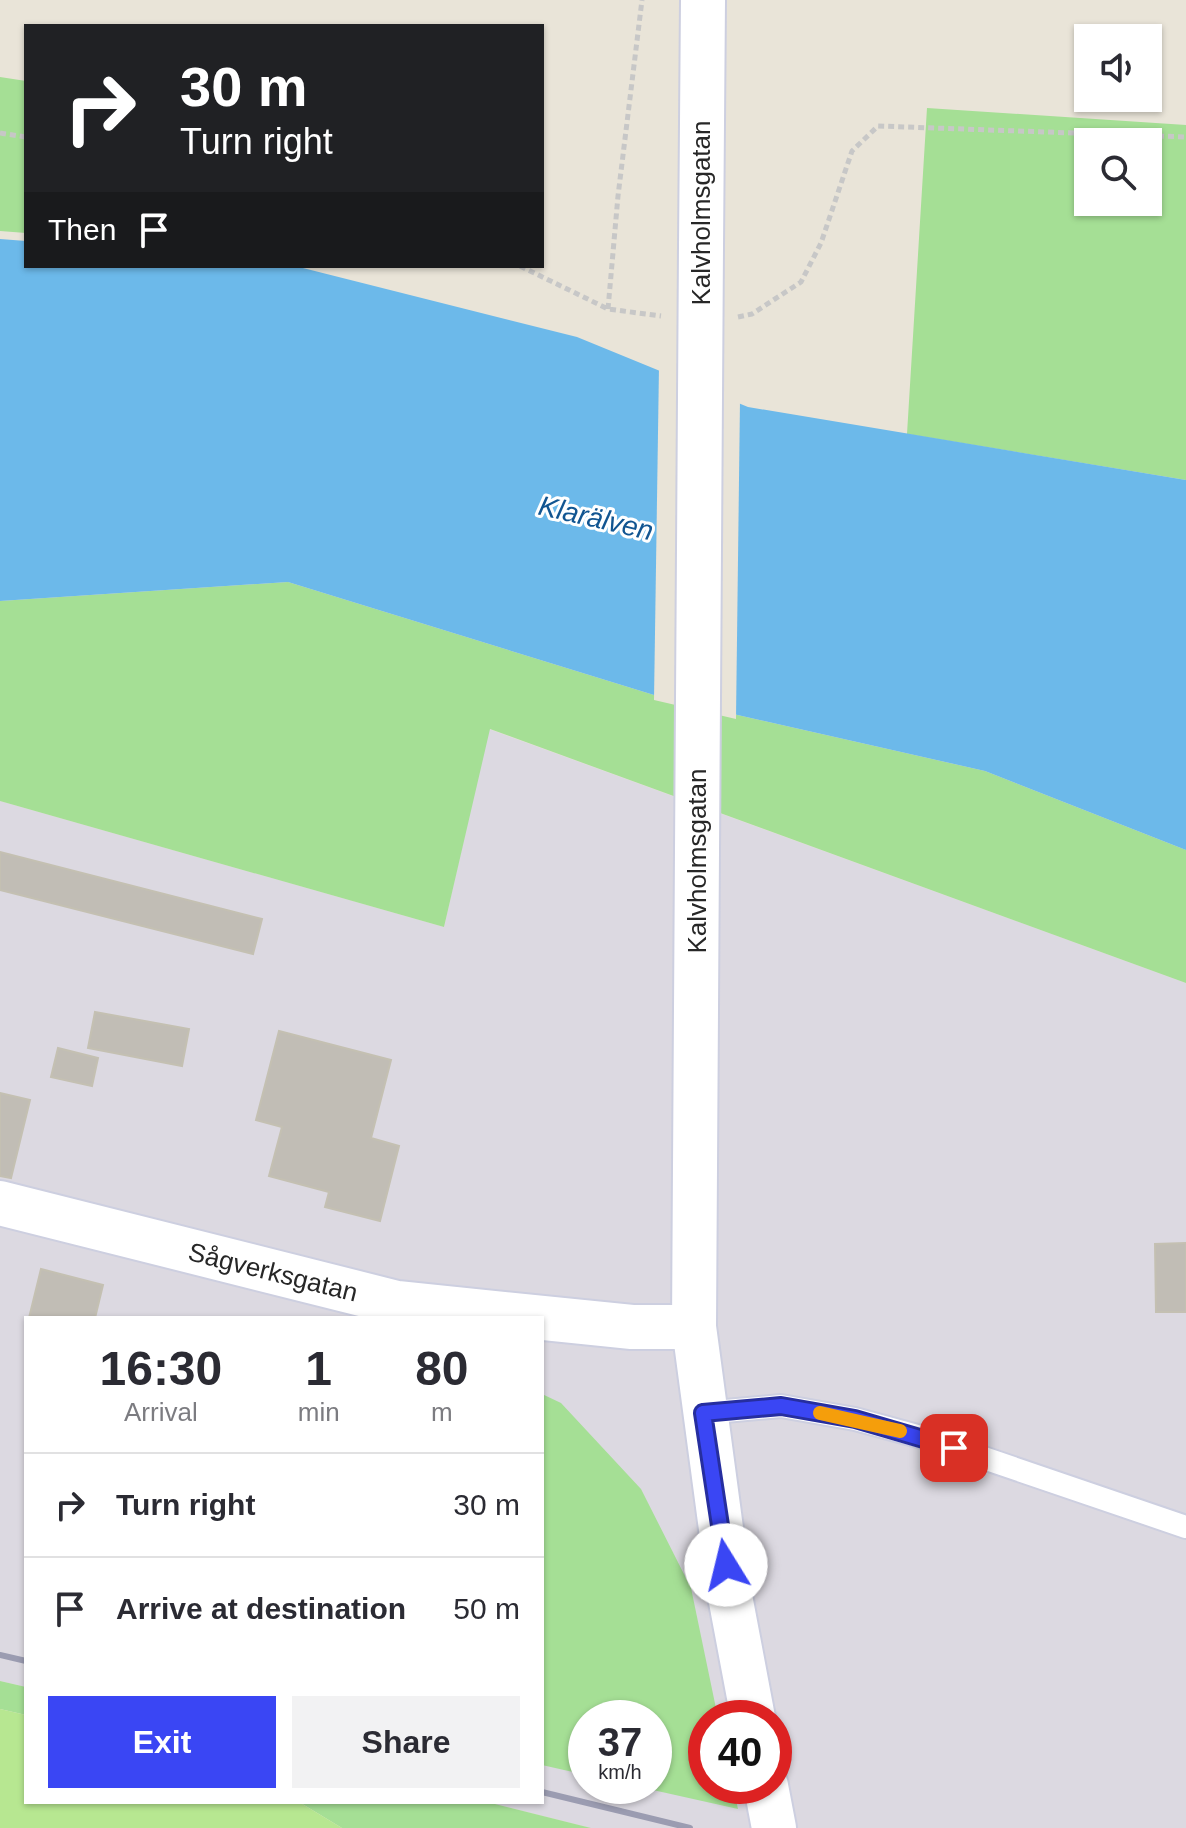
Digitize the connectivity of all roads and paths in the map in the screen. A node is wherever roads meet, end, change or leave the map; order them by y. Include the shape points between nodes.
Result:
1 (642, 0) edge
2 (703, 0) edge
3 (0, 133) edge
4 (24, 137) edge
5 (1186, 137) edge
6 (524, 268) edge
7 (608, 309) junction
8 (664, 317) dead end
9 (723, 319) dead end
10 (0, 1203) edge
11 (524, 1316) edge
12 (544, 1318) edge
13 (694, 1327) junction
14 (703, 1413) junction
15 (1186, 1527) edge
16 (750, 1700) edge
17 (769, 1804) edge
18 (774, 1828) edge

1 - 7 path
2 - 13 street, Kalvholmsgatan, bridge
3 - 4 path
5 - 9 path via 878,126 852,151 821,243 801,282 752,314
6 - 7 path
7 - 8 path
10 - 11 street, Sågverksgatan via 397,1303
12 - 13 street, Sågverksgatan
13 - 14 street, Kalvholmsgatan
14 - 15 lane via 781,1406 855,1419
14 - 16 street, Kalvholmsgatan
17 - 18 street

